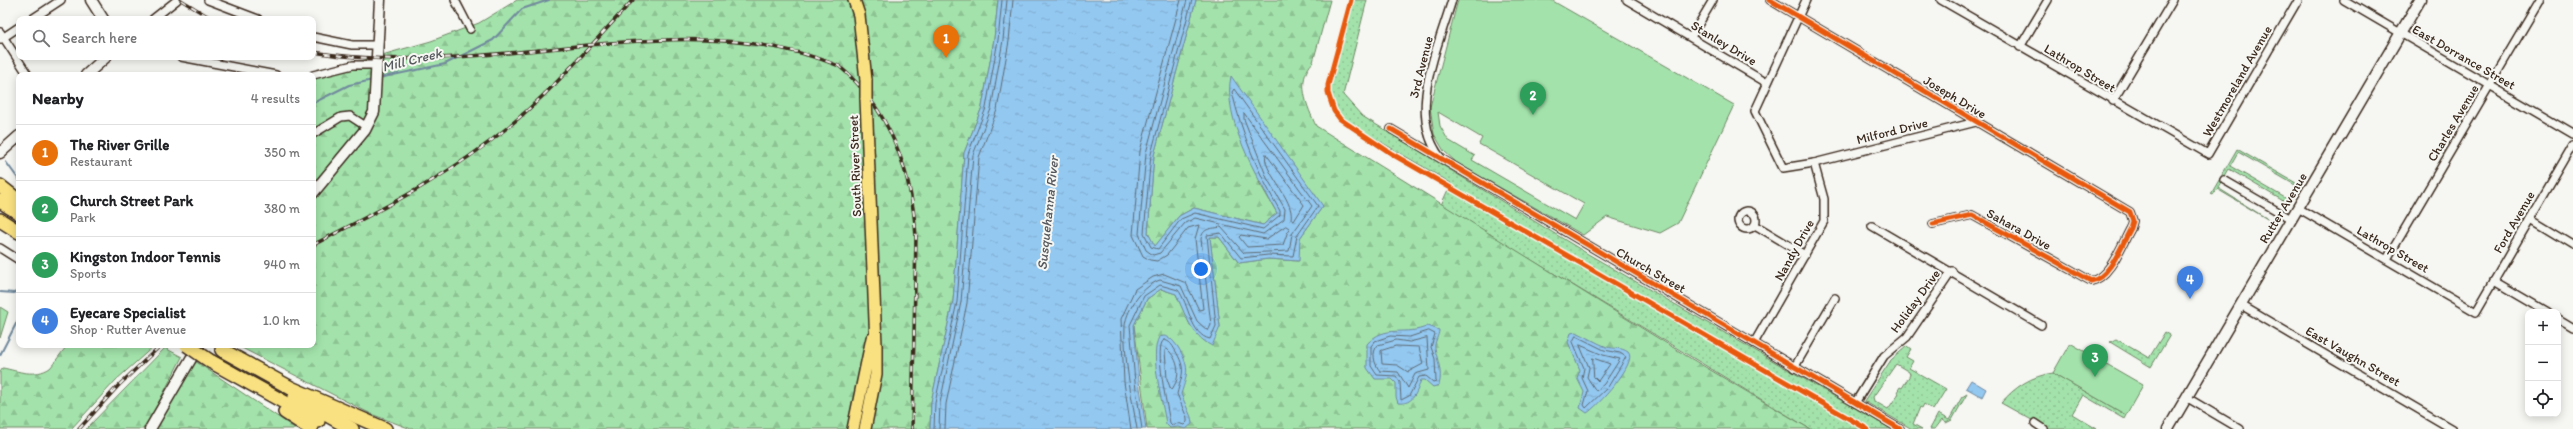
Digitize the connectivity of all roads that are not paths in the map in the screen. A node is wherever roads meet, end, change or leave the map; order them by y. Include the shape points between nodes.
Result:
1 (61, 0) edge
2 (91, 0) edge
3 (177, 0) edge
4 (208, 0) edge
5 (380, 0) edge
6 (455, 0) edge
7 (854, 0) edge
8 (1452, 0) edge
9 (1627, 0) edge
10 (1713, 0) edge
11 (1770, 0) edge
12 (1806, 0) edge
13 (1941, 0) edge
14 (2048, 0) edge
15 (2173, 0) edge
16 (2298, 0) edge
17 (2344, 0) edge
18 (2420, 0) edge
19 (2540, 0) edge
20 (37, 16) edge
21 (101, 16) edge
22 (157, 16) edge
23 (250, 16) edge
24 (1797, 16) junction
25 (16, 28) edge
26 (470, 29) dead end
27 (2400, 33) junction
28 (1, 36) edge
29 (1691, 37) junction
30 (316, 38) edge
31 (378, 45) junction
32 (2020, 47) junction
33 (16, 58) edge
34 (18, 60) edge
35 (103, 60) edge
36 (198, 60) edge
37 (377, 68) junction
38 (26, 72) edge
39 (89, 72) edge
40 (260, 72) edge
41 (316, 74) edge
42 (1766, 83) junction
43 (2490, 85) junction
44 (2113, 101) junction
45 (1976, 122) junction
46 (367, 127) junction
47 (1391, 129) dead end
48 (316, 132) edge
49 (2573, 134) edge
50 (16, 139) edge
51 (2573, 145) edge
52 (0, 153) edge
53 (2208, 154) joint
54 (1444, 161) junction
55 (1814, 163) junction
56 (2224, 180) dead end
57 (0, 186) edge
58 (316, 189) edge
59 (16, 199) edge
60 (0, 201) edge
61 (2298, 208) junction
62 (16, 211) edge
63 (2291, 219) junction
64 (2530, 219) junction
65 (0, 220) edge
66 (1933, 224) dead end
67 (1755, 225) dead end
68 (1872, 226) dead end
69 (16, 230) edge
70 (2573, 245) edge
71 (0, 248) edge
72 (1805, 255) junction
73 (16, 258) edge
74 (2387, 259) junction
75 (1952, 271) junction
76 (2090, 281) joint
77 (2494, 281) junction
78 (1835, 298) dead end
79 (2241, 305) junction
80 (2542, 309) edge
81 (2476, 312) joint
82 (2561, 320) edge
83 (2041, 325) dead end
84 (2573, 327) edge
85 (874, 332) junction
86 (1754, 343) junction
87 (191, 348) edge
88 (197, 348) edge
89 (218, 348) edge
90 (212, 362) junction
91 (1794, 368) junction
92 (2186, 397) junction
93 (1855, 403) junction
94 (2035, 424) dead end
95 (150, 429) edge
96 (311, 429) edge
97 (332, 429) edge
98 (352, 429) edge
99 (385, 429) edge
100 (853, 429) edge
101 (865, 429) edge
102 (1900, 429) edge
103 (2044, 429) edge
104 (2168, 429) edge
105 (2240, 429) edge
106 (2452, 429) edge

1 - 20 street
2 - 21 main road
3 - 22 street
4 - 23 street
5 - 31 main road
6 - 26 street
7 - 85 main road, South River Street, bridge via 860,22 866,80
8 - 54 street, 3rd Avenue via 1424,106 1433,146
9 - 29 street, Stanley Drive
10 - 29 street
11 - 24 street, Joseph Drive
12 - 24 street
13 - 32 street, Lathrop Street
14 - 32 street
15 - 44 street
16 - 53 street, Westmoreland Avenue
17 - 27 street, East Dorrance Street
18 - 27 main road, Rutter Avenue
19 - 43 street, Charles Avenue
24 - 42 street
24 - 45 street, Joseph Drive
25 - 28 street
27 - 43 street, East Dorrance Street
27 - 61 main road, Rutter Avenue
28 - 33 street
29 - 42 street, Stanley Drive
30 - 31 street via 352,45
31 - 37 main road
32 - 44 street, Lathrop Street
34 - 38 street
35 - 39 main road
36 - 40 street
37 - 41 street via 353,65
37 - 46 main road via 375,104
42 - 55 street via 1755,112 1783,168
43 - 49 street, East Dorrance Street
43 - 74 street, Charles Avenue
44 - 53 street, Lathrop Street
45 - 55 street, Milford Drive
45 - 76 street, Joseph Drive via 2130,212 2133,221 2131,228 2106,270 2099,278
46 - 48 street via 350,116 341,117
46 - 58 main road
47 - 54 street, Church Street
50 - 52 main road
51 - 64 street, Ford Avenue
54 - 86 street, Church Street
55 - 72 street, Nandy Drive via 1824,199 1824,222
56 - 63 street
57 - 59 highway
60 - 62 highway
61 - 63 main road, Rutter Avenue
61 - 74 street, Lathrop Street
63 - 79 main road, Rutter Avenue
64 - 70 street
64 - 77 street, Ford Avenue
65 - 69 highway
66 - 76 street, Sahara Drive via 1972,215
67 - 72 street
68 - 75 street
71 - 73 street
72 - 86 street, Nandy Drive
74 - 81 street, Lathrop Street
75 - 83 street
75 - 93 street, Holiday Drive via 1907,336 1884,356
77 - 80 street
77 - 81 street, Ford Avenue
78 - 91 street
79 - 92 main road, Rutter Avenue
79 - 106 street, East Vaughn Street
82 - 84 street
85 - 100 main road, South River Street
85 - 101 main road, South River Street via 876,374
86 - 91 street, Church Street
87 - 90 highway, bridge
88 - 95 main road
89 - 98 highway via 278,388
89 - 99 highway via 291,388
90 - 96 highway
90 - 97 highway
91 - 93 street, Church Street
92 - 104 main road, Rutter Avenue
92 - 105 street
93 - 102 street, Church Street
94 - 103 street

